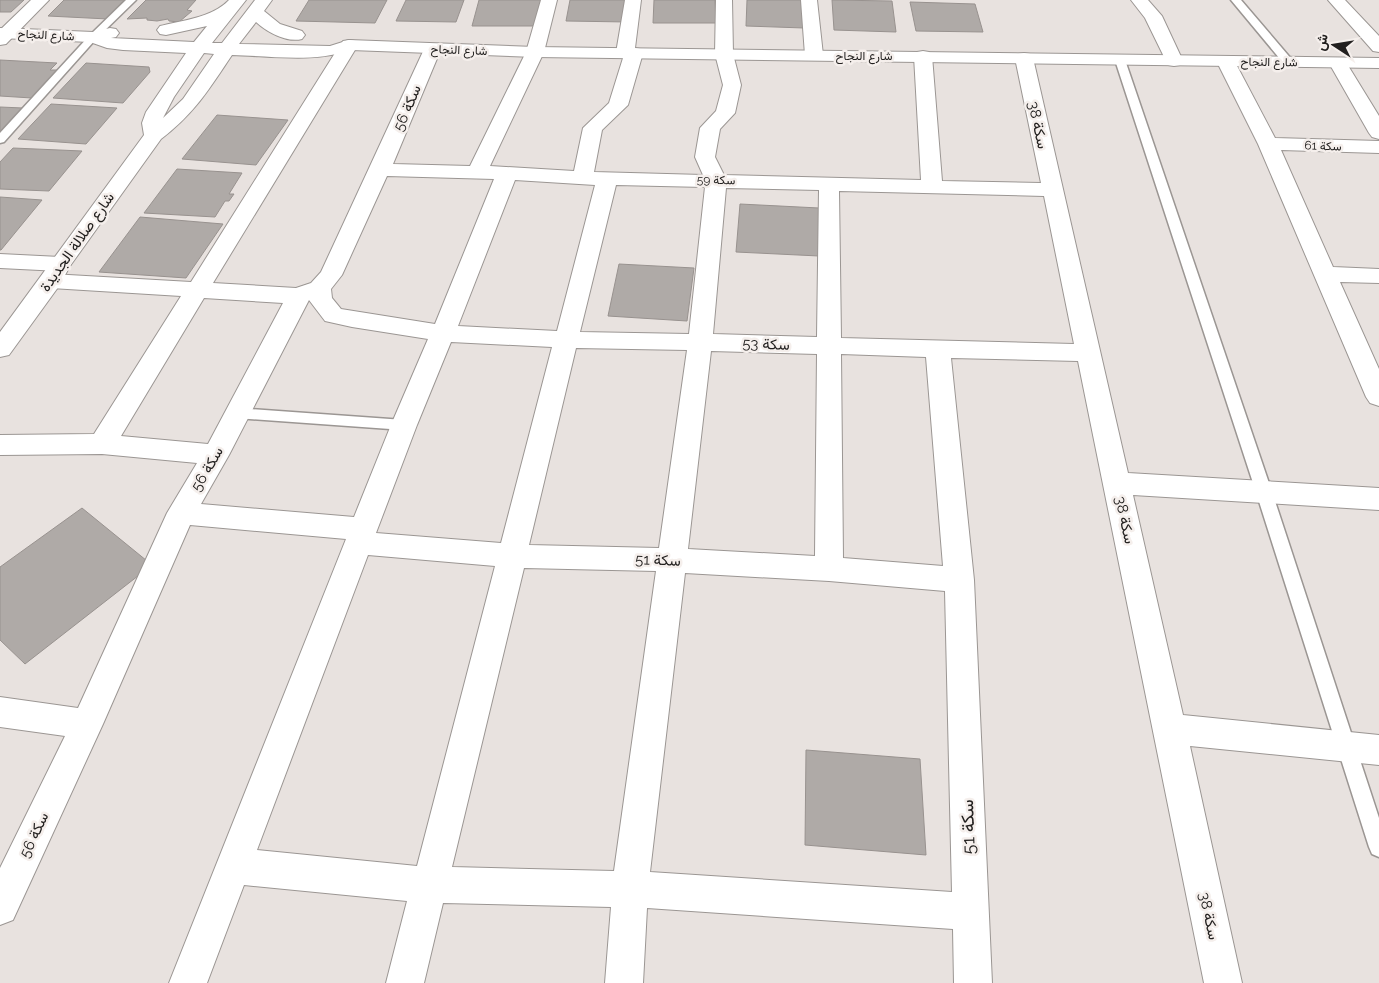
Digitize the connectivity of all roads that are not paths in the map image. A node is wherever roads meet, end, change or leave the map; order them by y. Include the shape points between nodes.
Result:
1 (41, 0) edge
2 (131, 0) edge
3 (549, 0) edge
4 (633, 0) edge
5 (724, 0) edge
6 (809, 0) edge
7 (1139, 0) edge
8 (1236, 0) edge
9 (1336, 0) edge
10 (233, 5) edge
11 (260, 6) edge
12 (166, 30) junction
13 (211, 32) junction
14 (296, 35) junction
15 (2, 36) edge
16 (93, 38) junction
17 (232, 41) junction
18 (349, 45) junction
19 (1379, 46) edge
20 (154, 47) junction
21 (200, 47) junction
22 (432, 49) junction
23 (272, 51) junction
24 (535, 52) junction
25 (629, 53) junction
26 (724, 54) junction
27 (814, 55) junction
28 (923, 56) junction
29 (1024, 58) junction
30 (1120, 60) junction
31 (1174, 61) junction
32 (1226, 62) junction
33 (1288, 63) junction
34 (1338, 63) junction
35 (1379, 63) edge
36 (180, 74) junction
37 (207, 77) junction
38 (1379, 133) edge
39 (154, 135) junction
40 (0, 140) edge
41 (1268, 144) junction
42 (1379, 147) edge
43 (380, 170) junction
44 (477, 172) junction
45 (506, 173) junction
46 (595, 178) junction
47 (716, 180) junction
48 (829, 183) junction
49 (932, 186) junction
50 (1052, 190) junction
51 (0, 261) edge
52 (56, 272) junction
53 (1325, 274) junction
54 (1379, 276) edge
55 (199, 290) junction
56 (308, 292) junction
57 (444, 333) junction
58 (566, 340) junction
59 (700, 342) junction
60 (829, 346) junction
61 (0, 349) edge
62 (938, 349) junction
63 (1088, 353) junction
64 (1379, 396) edge
65 (236, 412) junction
66 (404, 425) junction
67 (102, 444) junction
68 (0, 445) edge
69 (216, 455) junction
70 (1116, 483) junction
71 (1264, 492) junction
72 (1379, 499) edge
73 (181, 513) junction
74 (360, 536) junction
75 (512, 556) junction
76 (672, 560) junction
77 (828, 569) junction
78 (959, 580) junction
79 (0, 712) edge
80 (87, 724) junction
81 (1170, 729) junction
82 (1347, 747) junction
83 (1379, 750) edge
84 (1379, 847) edge
85 (233, 866) junction
86 (430, 884) junction
87 (630, 889) junction
88 (0, 907) edge
89 (971, 912) junction
90 (188, 983) edge
91 (405, 983) edge
92 (624, 983) edge
93 (973, 983) edge
94 (1223, 983) edge

1 - 15 street
2 - 16 lane
3 - 24 street
4 - 25 street
5 - 26 street
6 - 27 street
7 - 31 street via 1153,16
8 - 33 lane
9 - 19 street
10 - 12 street via 209,20
10 - 13 street, شارع صلالة الجديدة
11 - 14 street via 264,21 275,29
11 - 17 street, شارع صلالة الجديدة
12 - 13 street, شارع النجاح
12 - 16 street, شارع النجاح via 120,32
13 - 17 street, شارع النجاح
13 - 21 street, شارع صلالة الجديدة
14 - 17 street, شارع النجاح
14 - 18 street, شارع النجاح via 333,38
15 - 16 street, شارع النجاح
16 - 20 street, شارع النجاح via 107,43
16 - 40 lane
17 - 21 street, شارع النجاح
17 - 23 street, شارع النجاح
17 - 37 street, شارع صلالة الجديدة
18 - 22 street, شارع النجاح
18 - 23 street, شارع النجاح via 322,52
18 - 55 street
20 - 21 street, شارع النجاح
20 - 36 street via 176,59 180,64
21 - 36 street, شارع صلالة الجديدة
22 - 24 street, شارع النجاح
22 - 43 street, سكة 56
23 - 37 street via 232,62
24 - 25 street, شارع النجاح
24 - 44 street
25 - 26 street, شارع النجاح
25 - 46 street via 618,105 593,128
26 - 27 street, شارع النجاح
26 - 47 street via 732,85 725,112 710,128 705,157
27 - 28 street, شارع النجاح
28 - 29 street, شارع النجاح
28 - 49 street
29 - 30 street, شارع النجاح
29 - 50 street, سكة 38
30 - 31 street, شارع النجاح
30 - 71 lane
31 - 32 street, شارع النجاح
32 - 33 street, شارع النجاح
32 - 41 street
33 - 34 street, شارع النجاح
34 - 35 street, شارع النجاح
34 - 38 street
36 - 39 street, شارع صلالة الجديدة via 152,123
37 - 39 street, شارع صلالة الجديدة via 190,103
39 - 52 street, شارع صلالة الجديدة
41 - 42 street, سكة 61
41 - 53 street
43 - 44 street, سكة 59
43 - 56 street, سكة 56 via 331,276
44 - 45 street, سكة 59
45 - 46 street, سكة 59
45 - 57 street
46 - 47 street, سكة 59
46 - 58 street
47 - 48 street, سكة 59
47 - 59 street
48 - 49 street, سكة 59
48 - 60 street
49 - 50 street, سكة 59
50 - 63 street, سكة 38
51 - 52 street
52 - 55 street
52 - 61 street, شارع صلالة الجديدة
53 - 54 street
53 - 64 street
55 - 56 street
55 - 67 street
56 - 57 street, سكة 53 via 333,314
56 - 65 street, سكة 56
57 - 58 street, سكة 53
57 - 66 street
58 - 59 street, سكة 53
58 - 75 street
59 - 60 street, سكة 53
59 - 76 street
60 - 62 street, سكة 53
60 - 77 street
62 - 63 street, سكة 53
62 - 78 street, سكة 51
63 - 70 street, سكة 38
65 - 66 lane
65 - 69 street, سكة 56
66 - 74 street
67 - 68 street
67 - 69 street
69 - 73 street, سكة 56
70 - 71 street
70 - 81 street, سكة 38
71 - 72 street
71 - 82 lane
73 - 74 street, سكة 51
73 - 80 street, سكة 56
74 - 75 street, سكة 51
74 - 85 street
75 - 76 street, سكة 51
75 - 86 street
76 - 77 street, سكة 51
76 - 87 street
77 - 78 street, سكة 51
78 - 89 street, سكة 51
79 - 80 street
80 - 88 street, سكة 56
81 - 82 street
81 - 94 street, سكة 38
82 - 83 street
82 - 84 lane
85 - 86 street
85 - 90 street
86 - 87 street
86 - 91 street
87 - 89 street
87 - 92 street
89 - 93 street, سكة 51

